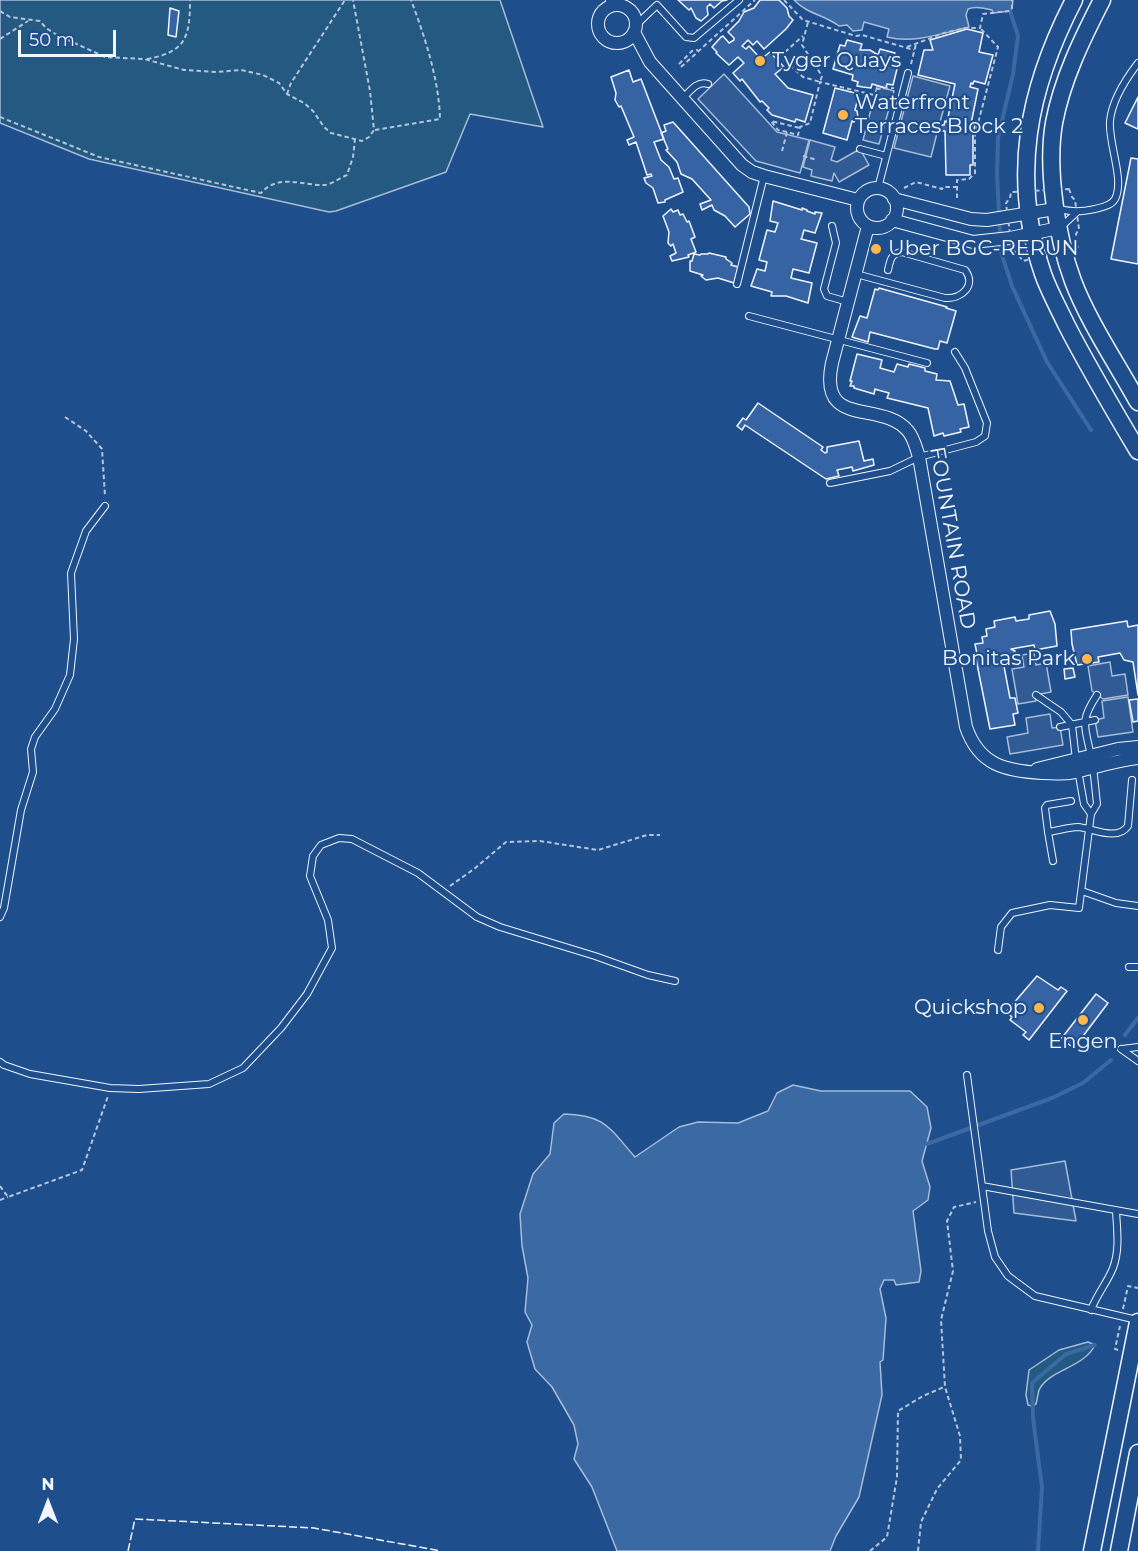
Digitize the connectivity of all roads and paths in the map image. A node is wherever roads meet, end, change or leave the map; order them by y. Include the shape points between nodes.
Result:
1 (190, 0) edge
2 (345, 0) edge
3 (353, 0) edge
4 (411, 0) edge
5 (739, 0) edge
6 (755, 0) edge
7 (784, 0) edge
8 (1012, 0) edge
9 (1074, 0) edge
10 (1102, 0) edge
11 (655, 2) edge
12 (615, 3) edge
13 (0, 11) edge
14 (29, 20) junction
15 (808, 22) junction
16 (980, 28) junction
17 (635, 29) junction
18 (804, 35) junction
19 (0, 39) edge
20 (622, 43) junction
21 (916, 44) junction
22 (905, 47) junction
23 (914, 50) junction
24 (785, 52) dead end
25 (144, 59) junction
26 (784, 60) dead end
27 (650, 62) junction
28 (1138, 64) edge
29 (680, 65) dead end
30 (908, 73) junction
31 (820, 82) junction
32 (708, 84) dead end
33 (876, 89) dead end
34 (287, 94) junction
35 (874, 95) dead end
36 (682, 98) junction
37 (0, 117) edge
38 (800, 128) junction
39 (374, 130) junction
40 (787, 132) junction
41 (355, 139) junction
42 (860, 149) dead end
43 (782, 151) dead end
44 (802, 156) dead end
45 (886, 156) junction
46 (817, 160) dead end
47 (764, 176) junction
48 (957, 187) junction
49 (878, 188) junction
50 (898, 194) junction
51 (957, 198) dead end
52 (858, 200) junction
53 (1055, 208) junction
54 (1077, 212) junction
55 (1030, 214) junction
56 (892, 220) junction
57 (868, 225) junction
58 (832, 226) dead end
59 (1059, 228) junction
60 (1033, 234) junction
61 (888, 270) dead end
62 (855, 274) junction
63 (737, 284) dead end
64 (848, 302) junction
65 (749, 316) dead end
66 (838, 340) junction
67 (955, 352) dead end
68 (927, 363) dead end
69 (1138, 402) edge
70 (64, 417) dead end
71 (1138, 451) edge
72 (919, 457) junction
73 (830, 483) dead end
74 (105, 506) joint
75 (1036, 694) dead end
76 (1097, 695) dead end
77 (1095, 720) dead end
78 (1084, 722) junction
79 (1072, 725) junction
80 (1060, 727) dead end
81 (1138, 747) edge
82 (1138, 758) edge
83 (1092, 761) junction
84 (1077, 764) junction
85 (1132, 780) dead end
86 (1071, 801) dead end
87 (1090, 814) junction
88 (1089, 831) junction
89 (1048, 832) junction
90 (660, 835) dead end
91 (1053, 861) dead end
92 (444, 890) junction
93 (1082, 891) junction
94 (1138, 906) edge
95 (0, 917) edge
96 (998, 950) dead end
97 (1129, 967) dead end
98 (1138, 967) edge
99 (675, 981) dead end
100 (1138, 1047) edge
101 (1138, 1061) edge
102 (0, 1062) edge
103 (967, 1075) dead end
104 (110, 1088) junction
105 (0, 1186) edge
106 (982, 1186) junction
107 (8, 1197) junction
108 (0, 1200) edge
109 (984, 1200) junction
110 (1116, 1211) junction
111 (1138, 1214) edge
112 (1128, 1286) dead end
113 (1138, 1288) edge
114 (1091, 1310) junction
115 (1138, 1321) edge
116 (945, 1387) junction
117 (1138, 1453) edge
118 (870, 1551) edge
119 (918, 1551) edge
120 (1092, 1551) edge
121 (1119, 1551) edge

1 - 25 path via 190,25 178,49
2 - 34 path
3 - 39 path
4 - 39 path via 427,50 440,119
5 - 11 lane via 691,39
6 - 29 path
7 - 15 path
8 - 16 path via 1009,11 983,14
9 - 55 main road via 1048,54 1032,111 1027,163
10 - 53 main road via 1070,68 1054,124
11 - 17 lane
12 - 17 street via 632,14
12 - 20 street via 598,20 600,32 608,41
13 - 14 path
14 - 19 path
14 - 25 path via 40,21 46,28 105,57
15 - 18 path
15 - 22 path
16 - 21 path via 958,30
16 - 48 path via 998,47 975,135 975,173 969,179 957,180
17 - 20 street
17 - 27 street
18 - 24 path
18 - 31 path via 802,45 822,76
20 - 27 street
21 - 22 path
21 - 23 path
22 - 23 path
23 - 30 path
25 - 34 path via 184,70 241,70 263,75 279,83
26 - 31 path via 803,77
27 - 36 street
28 - 54 lane via 1122,87 1110,122 1118,189 1114,200 1107,206
30 - 33 path via 898,75 894,88
30 - 45 lane
31 - 35 path
31 - 38 path via 810,123
32 - 36 lane via 698,84
34 - 41 path via 304,103 332,133
36 - 47 street via 742,165
37 - 41 path via 99,157 261,193 282,182 328,185 347,175
38 - 40 path via 798,135
38 - 40 path via 771,121 778,130
39 - 41 path via 362,141
40 - 43 path
42 - 45 lane
44 - 46 path
45 - 49 lane
47 - 52 street
47 - 63 lane
48 - 50 path via 942,189 916,182
48 - 51 path
49 - 50 street
49 - 52 street via 867,191
50 - 55 street via 951,215 987,220
50 - 56 street
52 - 57 street via 859,218
53 - 54 lane
53 - 55 street
53 - 59 main road
54 - 59 lane
55 - 60 main road
56 - 57 street via 880,227
56 - 60 street via 973,242
57 - 62 street, FOUNTAIN ROAD
58 - 64 lane via 836,243 824,289 827,296
59 - 60 street
59 - 69 main road via 1073,283
60 - 71 main road via 1050,291
61 - 62 lane via 892,257 902,252 962,269 969,275 969,285 957,297 945,298
62 - 64 street, FOUNTAIN ROAD
64 - 66 street, FOUNTAIN ROAD
65 - 66 lane
66 - 68 lane
66 - 72 street, FOUNTAIN ROAD via 828,383 833,396 849,408 902,425 914,440
67 - 72 lane via 987,423 987,432 976,442
70 - 74 path via 87,432 102,449
72 - 73 lane via 890,471
72 - 84 street, FOUNTAIN ROAD via 969,735 977,750 1006,769 1068,773
74 - 95 lane via 86,531 71,573 74,639 70,675 31,749 33,772 21,810
75 - 79 lane
76 - 78 lane
77 - 78 lane
78 - 79 lane
78 - 83 lane
79 - 80 lane
79 - 84 lane
81 - 83 street, FOUNTAIN ROAD via 1118,748
82 - 83 street, FOUNTAIN ROAD
83 - 84 street, FOUNTAIN ROAD
83 - 87 lane via 1097,804
84 - 87 lane via 1084,804
85 - 88 lane via 1128,826 1124,832
86 - 89 lane via 1047,805
87 - 88 lane
88 - 89 lane via 1078,827
88 - 93 lane
89 - 91 lane
90 - 92 path via 646,835 598,850 506,842
92 - 99 lane via 477,917 500,927
92 - 104 lane via 352,839 327,842 313,856 310,876 328,920 332,948 307,994 281,1028 243,1068 209,1084
93 - 94 lane
93 - 96 lane via 1079,908 1050,906 1012,913 1001,927
97 - 98 lane
100 - 101 lane via 1121,1049
102 - 104 lane via 30,1074
103 - 106 lane
104 - 107 path via 82,1170
105 - 107 path
106 - 109 lane
106 - 110 lane
107 - 108 path
109 - 114 lane via 994,1257 1008,1276 1035,1296
109 - 116 path via 954,1208 947,1221 952,1271 941,1320
110 - 111 lane
110 - 114 lane via 1114,1266
112 - 113 path
114 - 115 lane
115 - 120 main road
116 - 118 path via 898,1411 897,1477 887,1537
116 - 119 path via 960,1436 961,1460 937,1489 921,1522
117 - 121 main road

